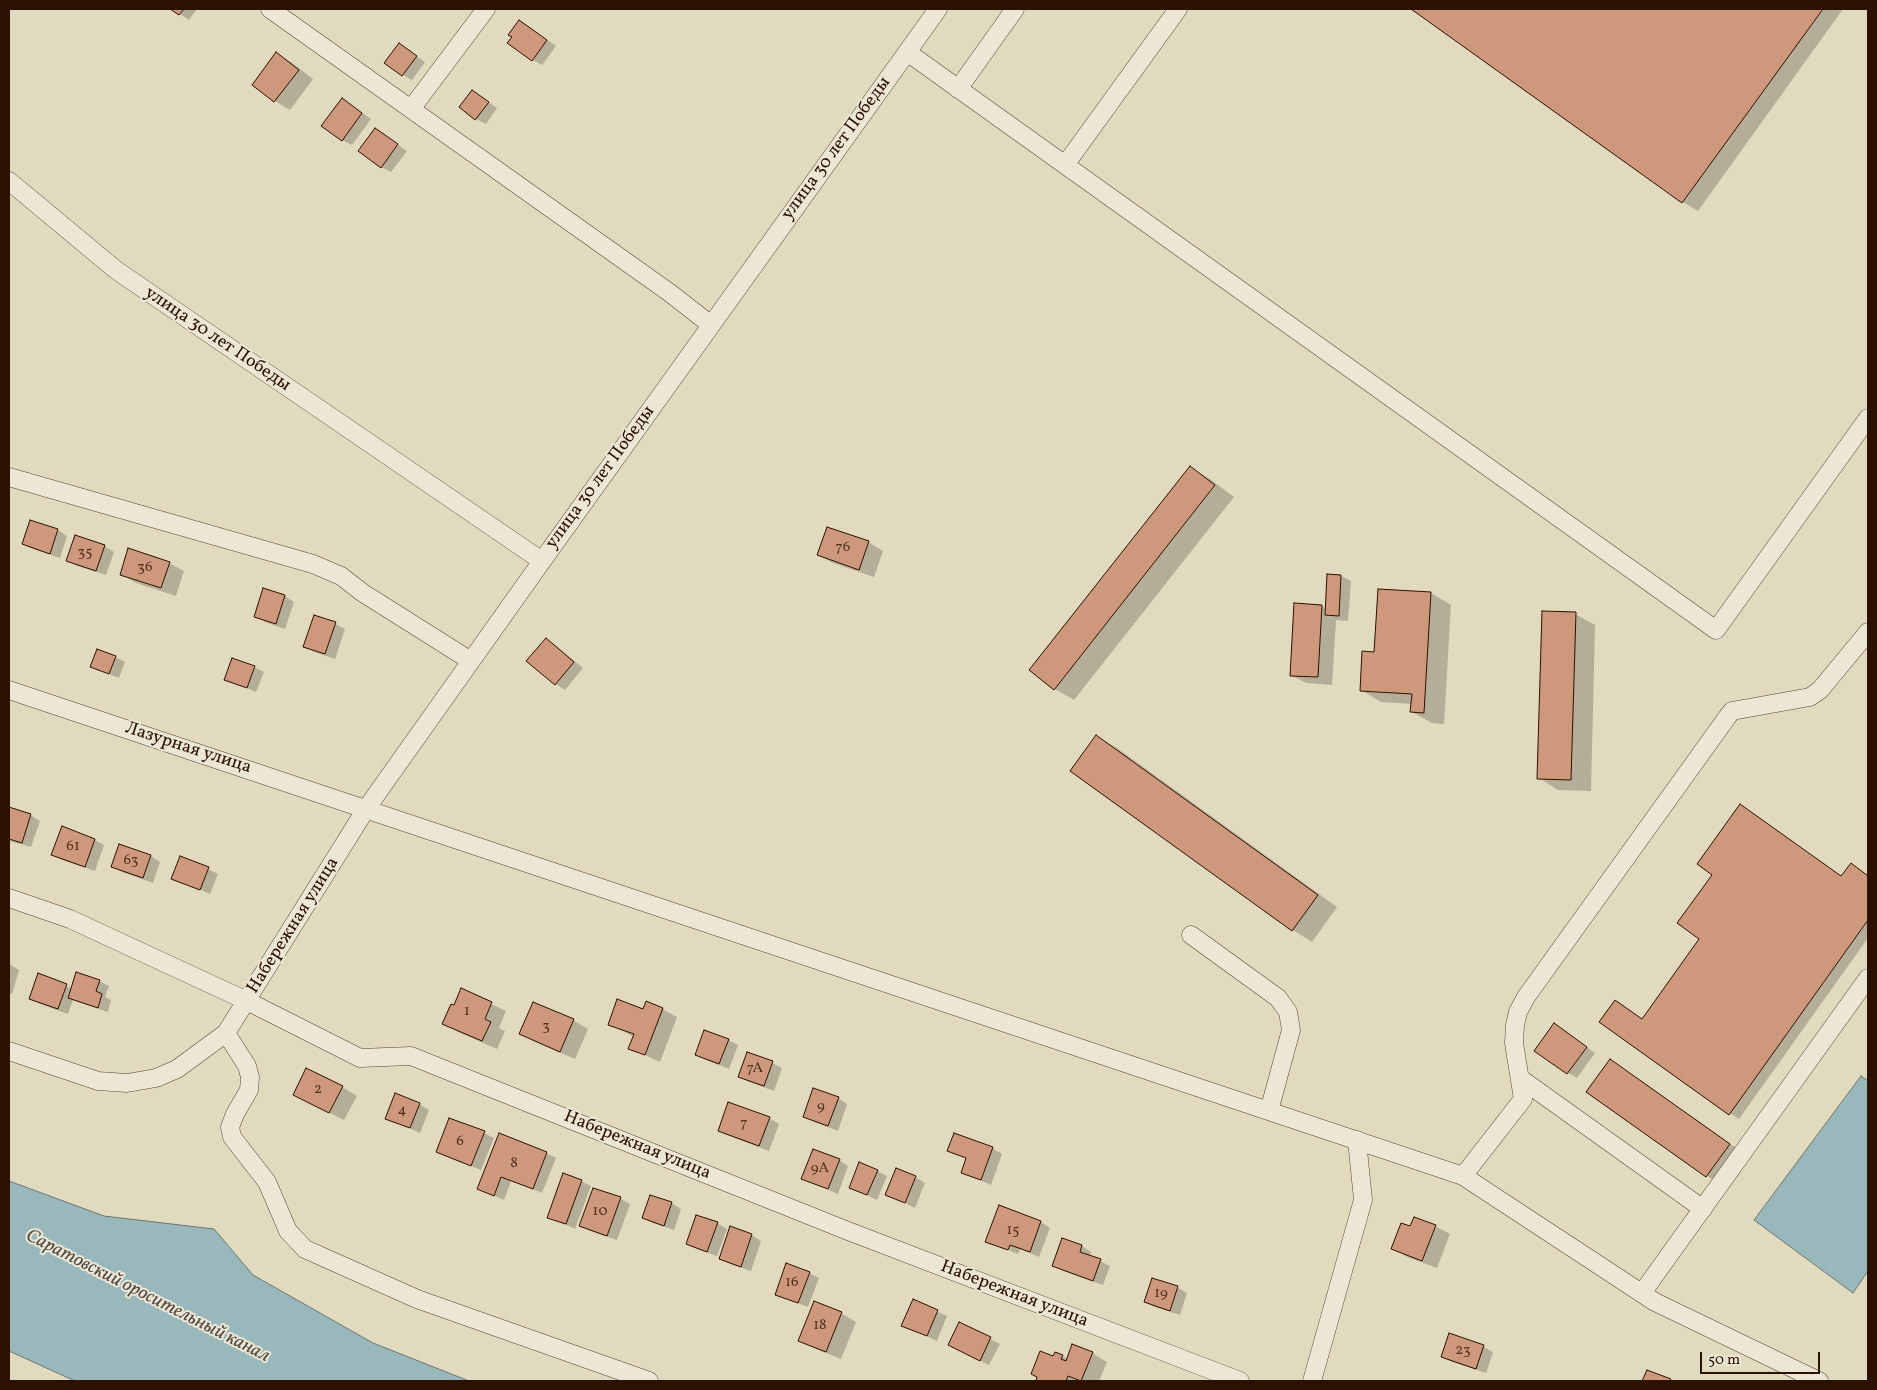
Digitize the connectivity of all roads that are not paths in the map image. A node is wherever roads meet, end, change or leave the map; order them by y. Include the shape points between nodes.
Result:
1 (270, 9) edge
2 (486, 9) edge
3 (938, 9) edge
4 (1015, 9) edge
5 (1178, 9) edge
6 (907, 52) junction
7 (958, 89) junction
8 (412, 109) junction
9 (1065, 165) junction
10 (9, 181) edge
11 (711, 325) junction
12 (1868, 418) edge
13 (9, 477) edge
14 (542, 561) junction
15 (1868, 632) edge
16 (471, 661) junction
17 (9, 690) edge
18 (366, 809) junction
19 (9, 898) edge
20 (1191, 935) dead end
21 (1868, 978) edge
22 (246, 1001) junction
23 (226, 1033) junction
24 (9, 1051) edge
25 (1521, 1079) junction
26 (1269, 1111) junction
27 (1357, 1140) junction
28 (1463, 1176) junction
29 (1703, 1208) junction
30 (1642, 1293) junction
31 (649, 1381) edge
32 (1240, 1381) edge
33 (1312, 1381) edge
34 (1819, 1381) edge

1 - 8 street
2 - 8 street
3 - 6 street, улица 30 лет Победы
4 - 7 street
5 - 9 street
6 - 7 street
6 - 11 street, улица 30 лет Победы
7 - 9 street
8 - 11 street
9 - 12 street via 1716,630
10 - 14 street, улица 30 лет Победы via 116,270
11 - 14 street, улица 30 лет Победы
13 - 16 street via 313,564 341,576
14 - 16 street, Набережная улица
15 - 25 street via 1820,690 1810,697 1732,711 1728,716 1526,997 1515,1024 1514,1043
16 - 18 street, Набережная улица
17 - 18 street, Лазурная улица
18 - 22 street, Набережная улица
18 - 26 street, Лазурная улица
19 - 22 street via 70,919
20 - 26 street via 1278,998 1288,1012 1291,1030
21 - 29 street
22 - 23 street
22 - 32 street, Набережная улица via 360,1058 411,1056 848,1231
23 - 24 street via 177,1069 156,1078 127,1084 98,1081
23 - 31 street via 247,1066 250,1077 249,1090 230,1126 232,1137 267,1182 288,1231 305,1249 417,1299
25 - 28 street via 1523,1099
25 - 29 street
26 - 27 street, Лазурная улица
27 - 28 street, Лазурная улица
27 - 33 street via 1363,1200
28 - 30 street, Лазурная улица
29 - 30 street
30 - 34 street, Лазурная улица

